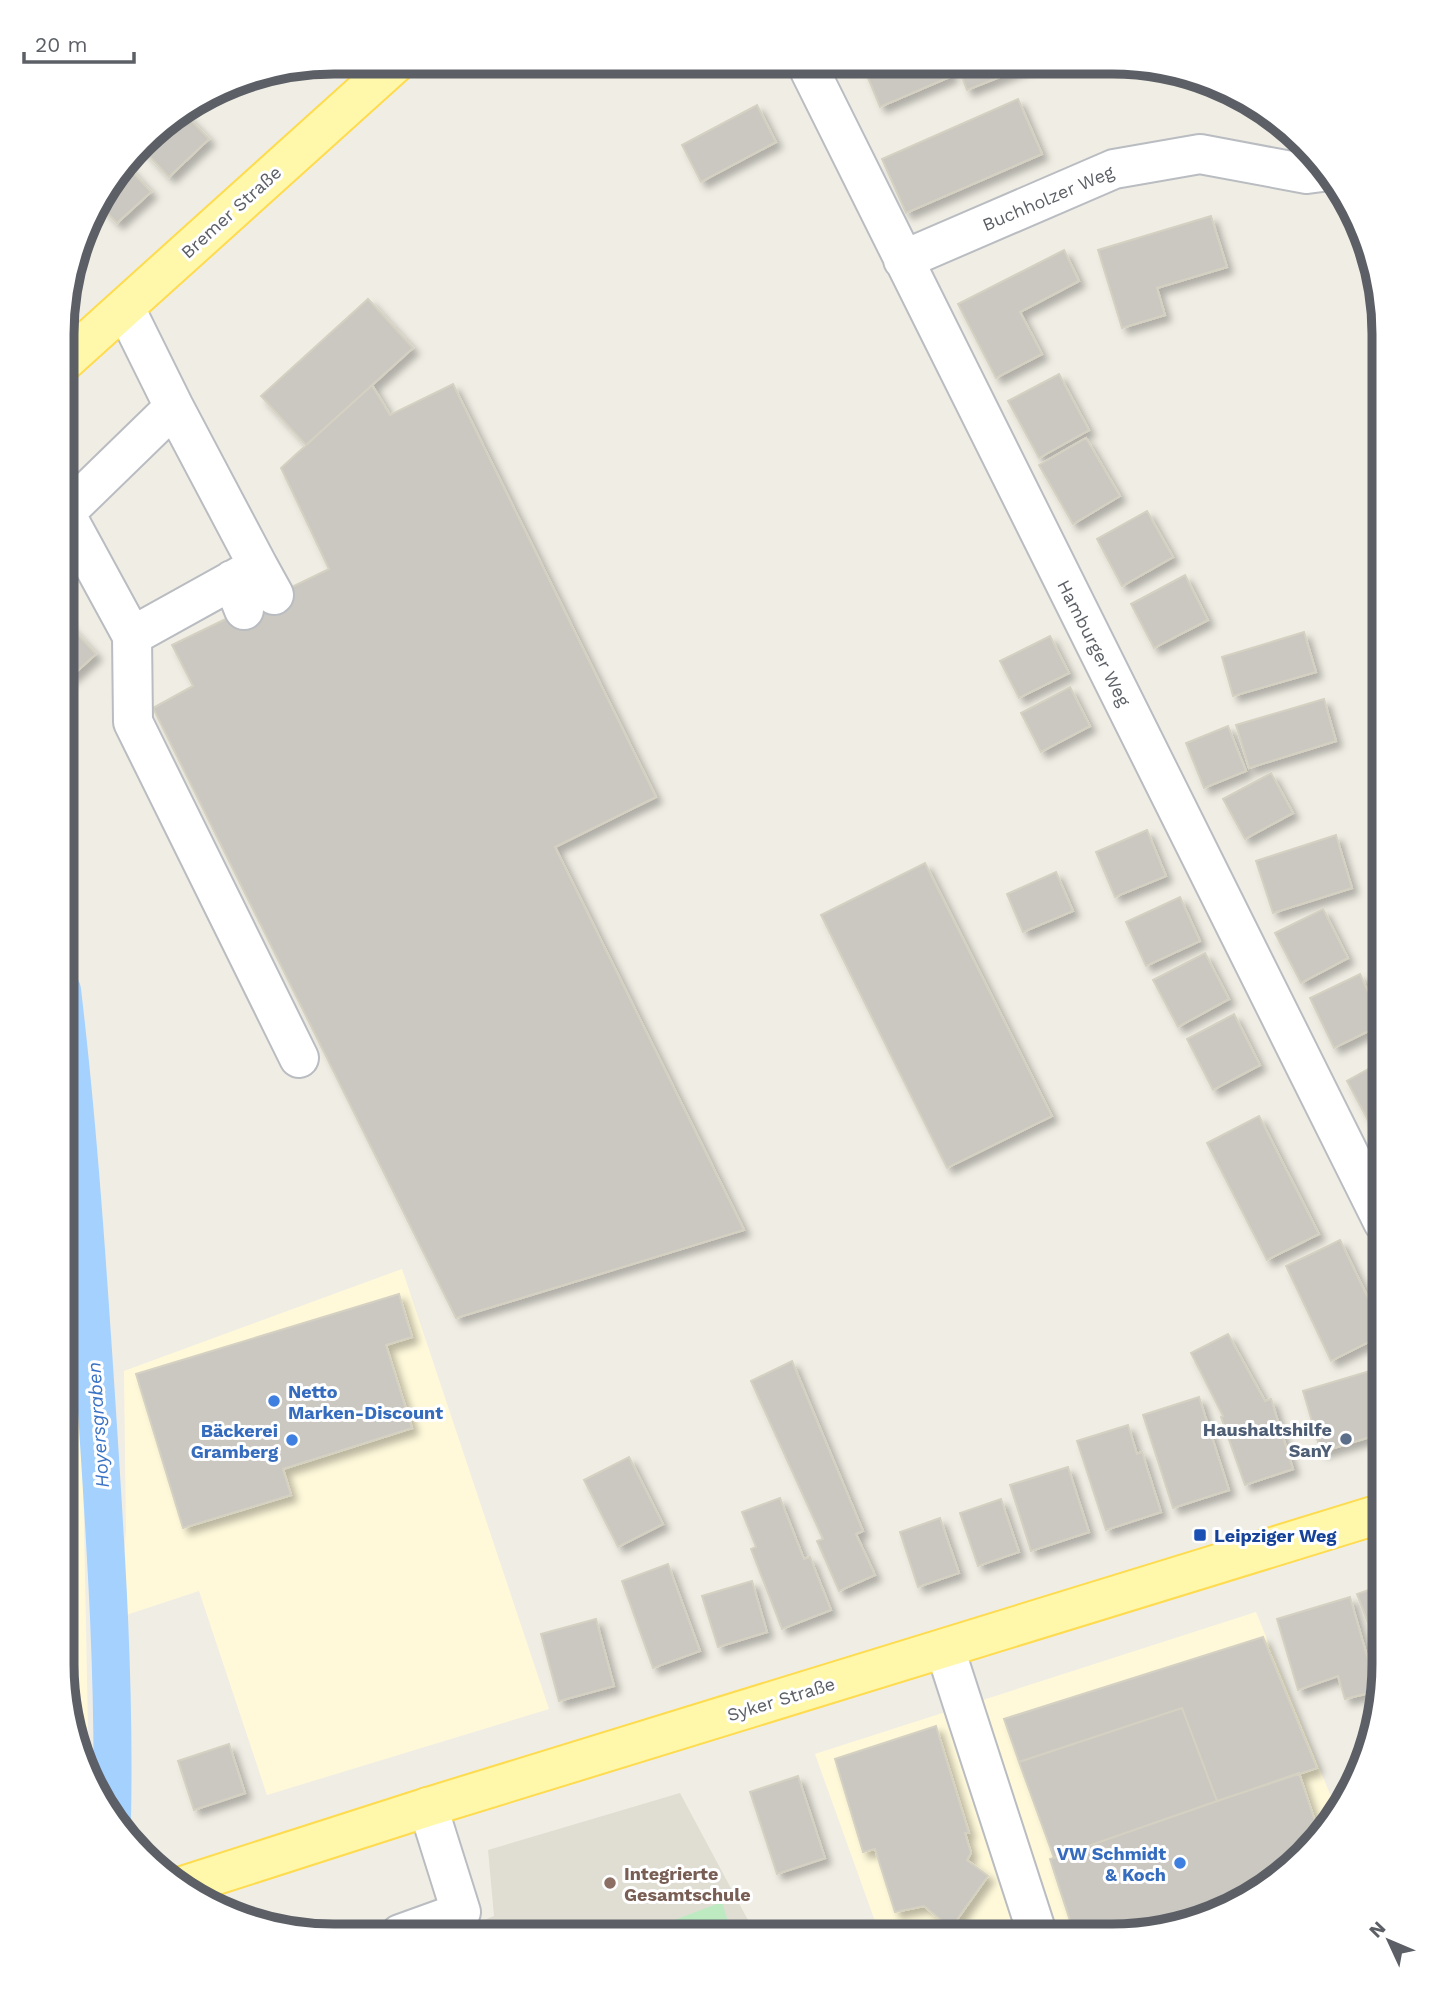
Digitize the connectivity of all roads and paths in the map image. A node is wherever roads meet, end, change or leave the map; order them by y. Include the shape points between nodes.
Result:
1 (384, 74) edge
2 (811, 74) edge
3 (1316, 173) edge
4 (903, 260) junction
5 (125, 308) junction
6 (74, 353) edge
7 (174, 407) junction
8 (74, 502) edge
9 (74, 530) edge
10 (132, 636) junction
11 (299, 1058) dead end
12 (1372, 1200) edge
13 (1372, 1516) edge
14 (945, 1649) junction
15 (428, 1807) junction
16 (201, 1887) edge
17 (428, 1924) edge
18 (1034, 1924) edge

1 - 5 main road, Bremer Straße
2 - 4 street, Hamburger Weg
3 - 4 street, Buchholzer Weg via 1200,154 1114,169
4 - 12 street, Hamburger Weg
5 - 6 main road, Bremer Straße
5 - 7 street
7 - 8 street
7 - 10 street via 225,602
9 - 10 street
10 - 11 street via 133,722 262,954
13 - 14 main road, Syker Straße
14 - 15 main road, Syker Straße
14 - 18 street
15 - 16 main road, Syker Straße
15 - 17 street via 461,1912

